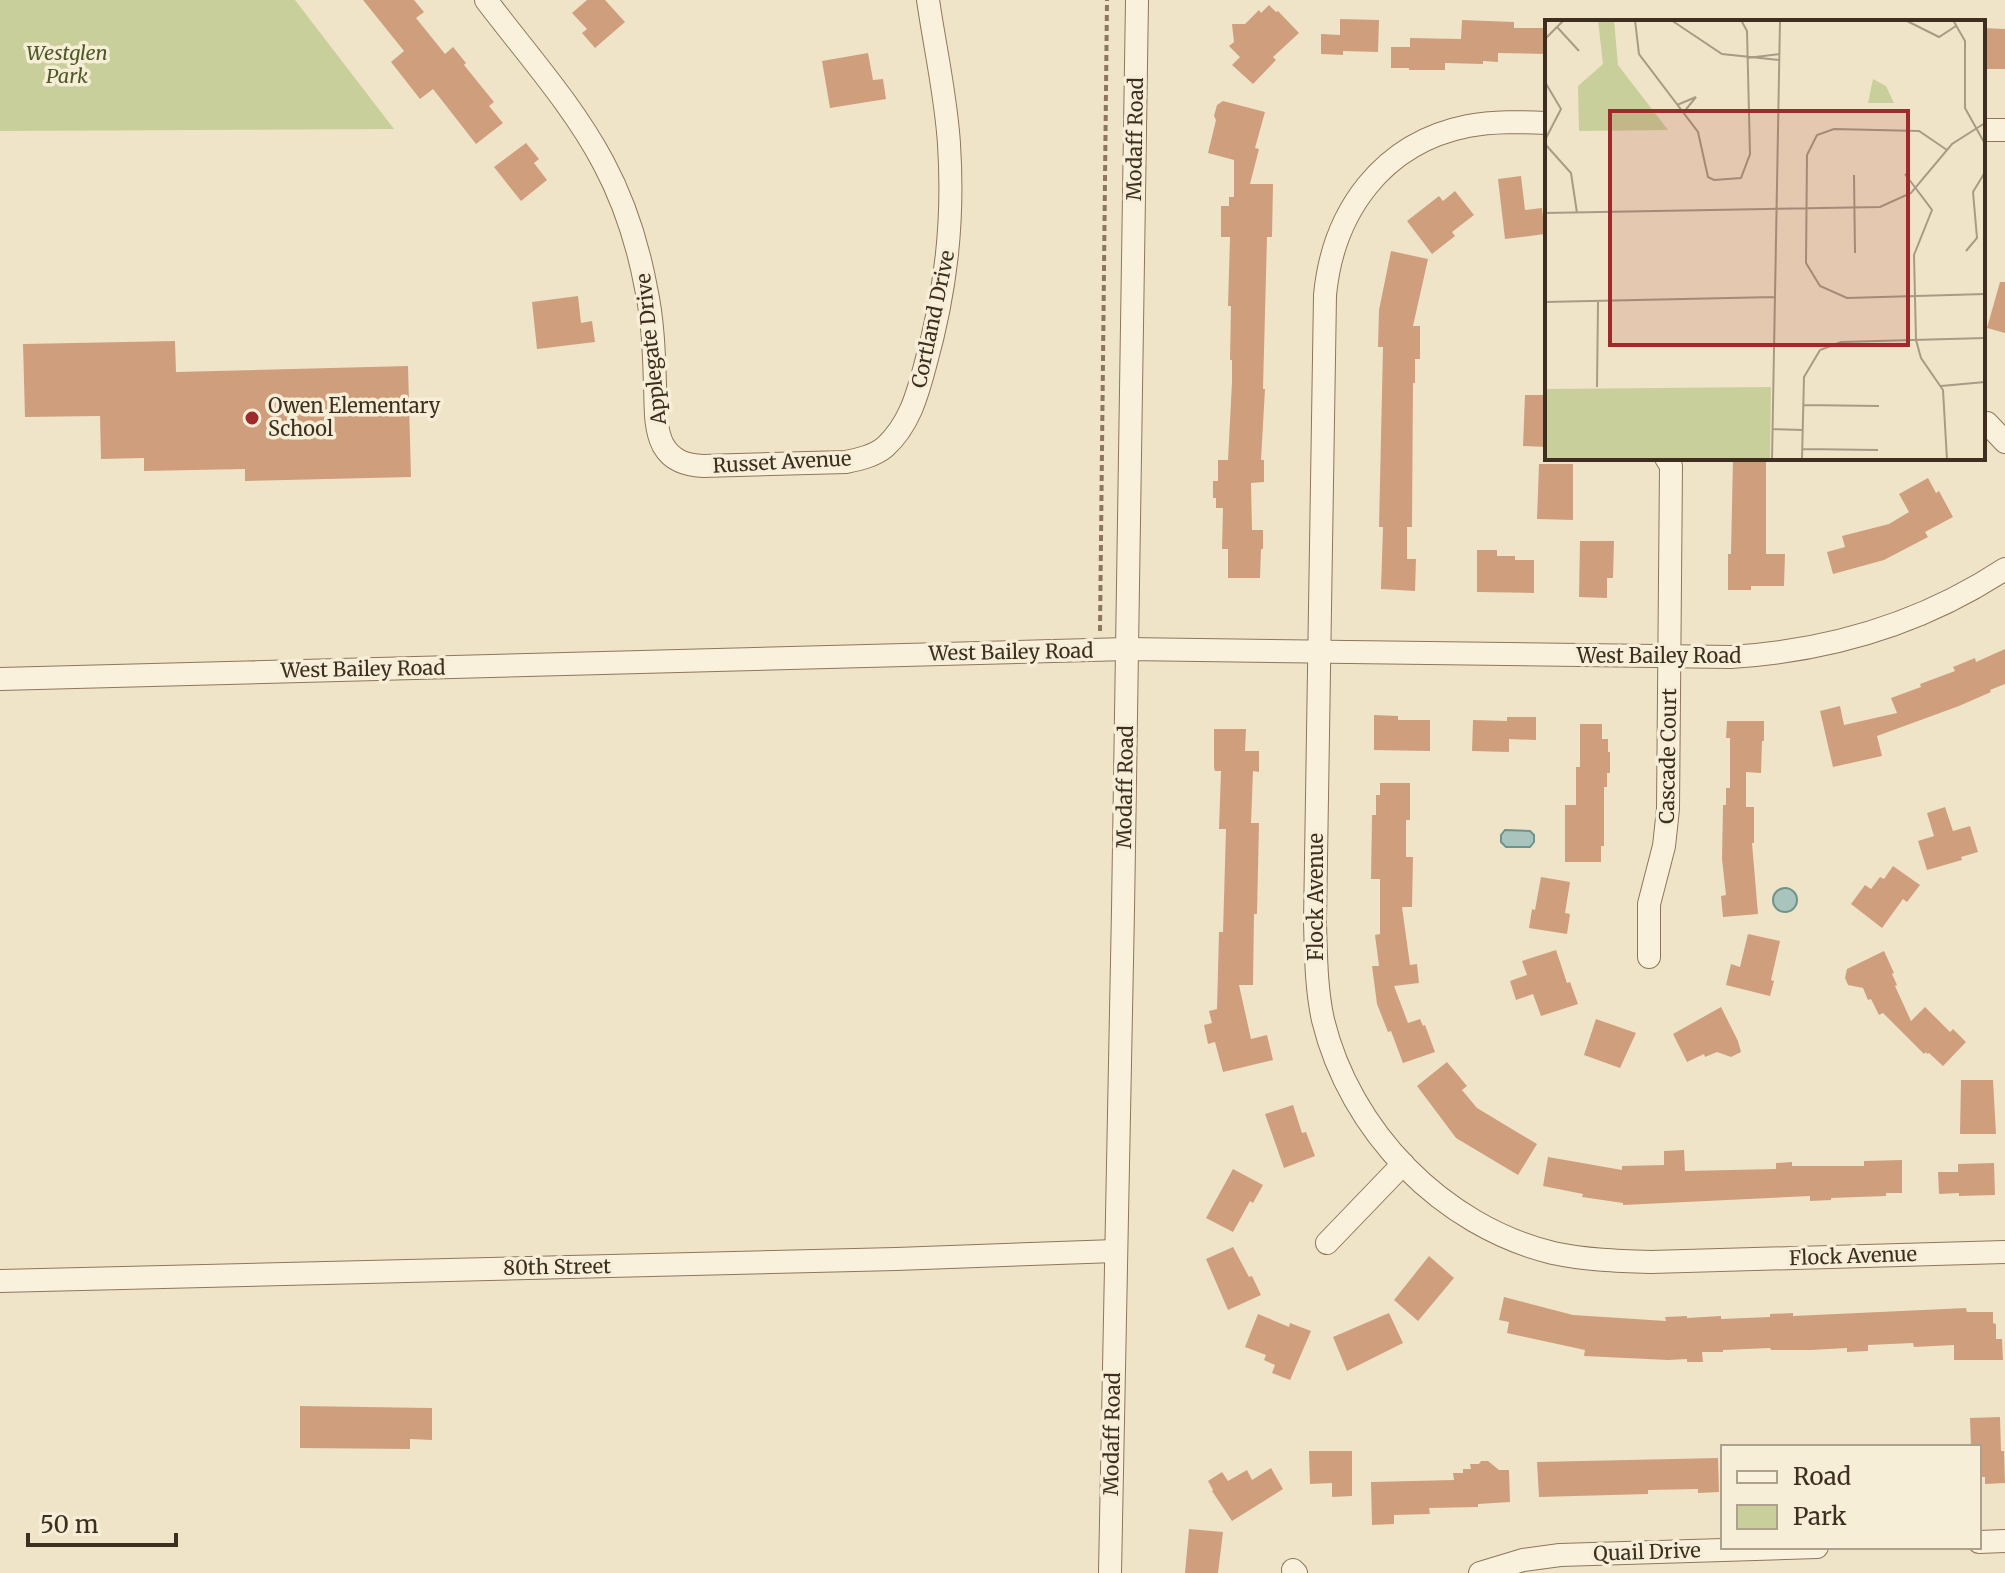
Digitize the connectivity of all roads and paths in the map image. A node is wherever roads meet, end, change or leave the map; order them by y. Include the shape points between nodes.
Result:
1 (928, 0) edge
2 (1107, 0) edge
3 (1137, 0) edge
4 (498, 4) edge
5 (1545, 123) edge
6 (1987, 423) dead end
7 (892, 440) joint
8 (2005, 442) edge
9 (669, 454) joint
10 (1667, 460) edge
11 (2005, 569) edge
12 (1127, 649) junction
13 (1100, 650) junction
14 (1319, 652) junction
15 (1670, 658) junction
16 (0, 679) edge
17 (1649, 957) dead end
18 (1403, 1164) junction
19 (1327, 1243) dead end
20 (1115, 1251) junction
21 (2005, 1252) edge
22 (0, 1281) edge
23 (2005, 1541) edge
24 (1981, 1542) edge
25 (1753, 1549) edge
26 (1110, 1573) edge
27 (1480, 1573) edge

1 - 7 street, Cortland Drive via 949,143 949,253 914,404
2 - 13 path
3 - 12 street, Modaff Road
4 - 9 street, Applegate Drive via 575,117 615,187 649,301 657,424
5 - 14 street, Flock Avenue via 1483,124 1438,136 1395,158 1345,217 1333,247 1325,295
6 - 8 street
7 - 9 street, Russet Avenue via 871,455 846,462 690,466
10 - 15 street, Cascade Court
11 - 15 street, West Bailey Road via 1935,608 1854,637 1756,656
12 - 13 street, West Bailey Road
12 - 14 street, West Bailey Road
12 - 20 street, Modaff Road
13 - 16 street, West Bailey Road
14 - 15 street, West Bailey Road
14 - 18 street, Flock Avenue via 1315,922 1323,1020 1337,1063 1364,1114
15 - 17 street, Cascade Court via 1667,827 1649,904
18 - 19 street
18 - 21 street, Flock Avenue via 1441,1199 1507,1237 1599,1261
20 - 22 street, 80th Street
20 - 26 street, Modaff Road
23 - 24 street
25 - 27 street, Quail Drive via 1560,1555

